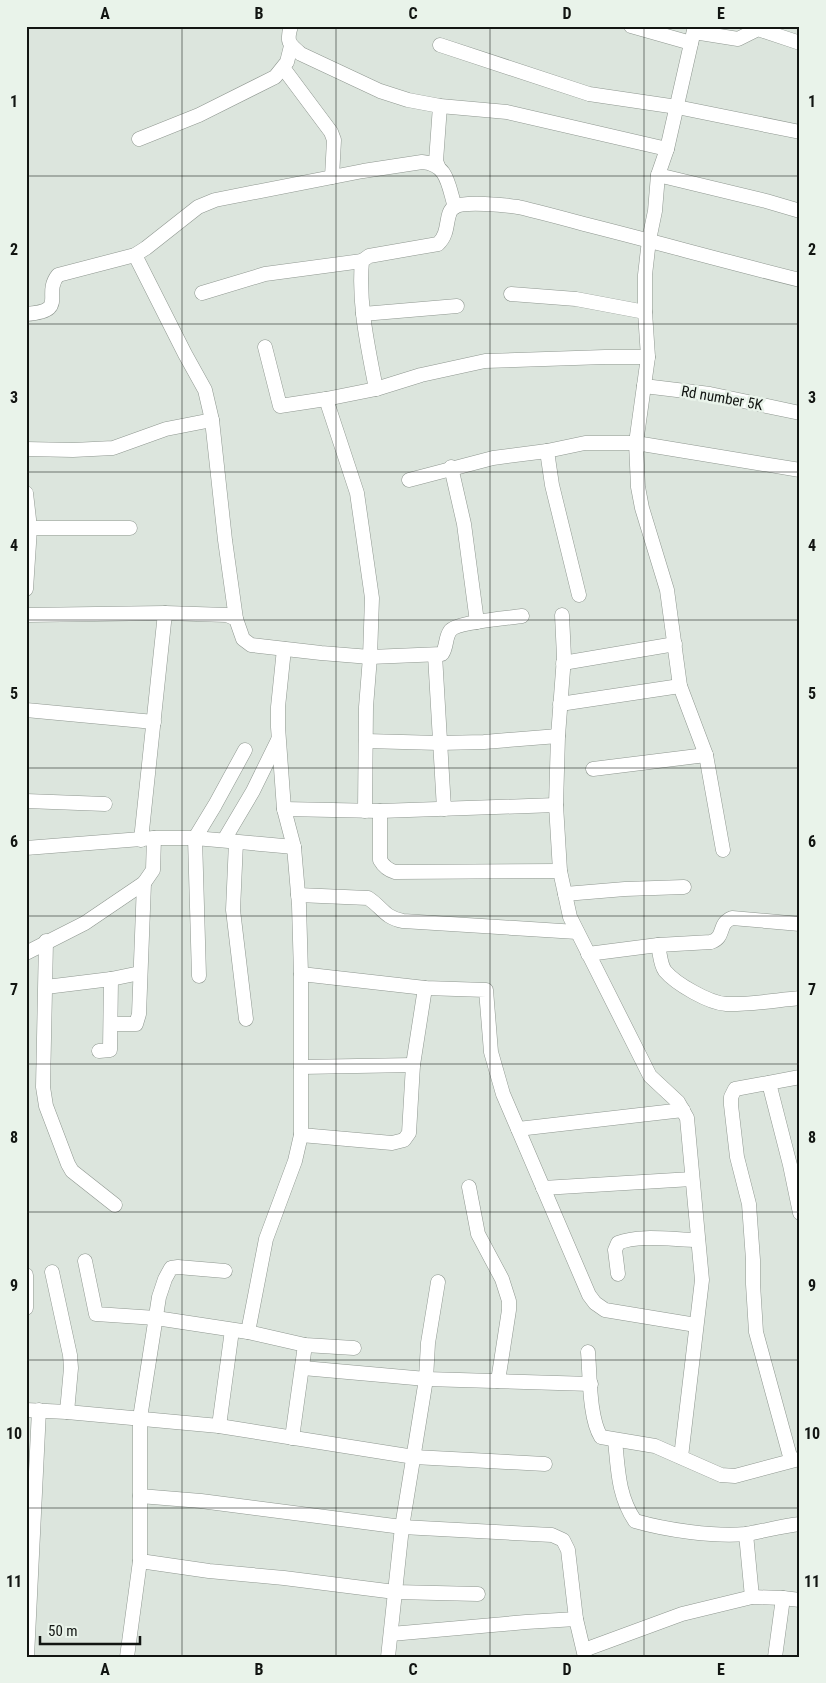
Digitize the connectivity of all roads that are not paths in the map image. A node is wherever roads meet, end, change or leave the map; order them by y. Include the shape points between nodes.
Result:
1 (291, 26) edge
2 (631, 26) edge
3 (693, 34) edge
4 (800, 43) edge
5 (440, 45) dead end
6 (291, 46) junction
7 (284, 69) junction
8 (440, 106) junction
9 (677, 107) junction
10 (800, 132) edge
11 (139, 139) dead end
12 (667, 149) junction
13 (438, 166) junction
14 (658, 175) junction
15 (332, 177) junction
16 (455, 207) junction
17 (800, 211) edge
18 (649, 240) junction
19 (135, 255) junction
20 (362, 261) junction
21 (800, 280) edge
22 (202, 293) dead end
23 (511, 294) dead end
24 (457, 306) dead end
25 (645, 312) junction
26 (26, 314) edge
27 (363, 314) junction
28 (265, 347) dead end
29 (648, 357) junction
30 (644, 386) junction
31 (376, 389) junction
32 (326, 399) junction
33 (800, 413) edge
34 (212, 420) junction
35 (636, 443) junction
36 (26, 449) edge
37 (547, 451) junction
38 (451, 468) junction
39 (800, 470) edge
40 (409, 480) dead end
41 (26, 494) edge
42 (30, 528) junction
43 (130, 528) dead end
44 (26, 589) edge
45 (578, 595) dead end
46 (165, 613) junction
47 (26, 615) edge
48 (562, 615) dead end
49 (522, 616) dead end
50 (236, 619) junction
51 (477, 622) junction
52 (675, 644) junction
53 (284, 649) junction
54 (434, 655) junction
55 (370, 657) junction
56 (563, 663) junction
57 (680, 686) junction
58 (560, 704) junction
59 (26, 710) edge
60 (154, 722) junction
61 (558, 736) junction
62 (279, 738) junction
63 (366, 741) junction
64 (439, 743) junction
65 (244, 750) dead end
66 (706, 754) junction
67 (593, 769) dead end
68 (26, 801) edge
69 (105, 804) dead end
70 (556, 805) junction
71 (284, 809) junction
72 (444, 809) junction
73 (365, 811) junction
74 (380, 811) junction
75 (195, 838) junction
76 (148, 839) junction
77 (230, 841) junction
78 (294, 847) junction
79 (26, 848) edge
80 (723, 850) dead end
81 (560, 871) junction
82 (144, 883) junction
83 (684, 886) dead end
84 (565, 894) junction
85 (298, 895) junction
86 (800, 924) edge
87 (577, 932) junction
88 (46, 941) junction
89 (658, 945) junction
90 (26, 953) edge
91 (588, 954) junction
92 (140, 973) junction
93 (301, 974) junction
94 (199, 976) dead end
95 (111, 979) junction
96 (46, 987) junction
97 (425, 988) junction
98 (800, 998) edge
99 (246, 1019) dead end
100 (110, 1024) junction
101 (99, 1051) dead end
102 (413, 1065) junction
103 (301, 1067) junction
104 (800, 1077) edge
105 (769, 1083) junction
106 (683, 1110) junction
107 (518, 1129) junction
108 (301, 1135) junction
109 (692, 1179) junction
110 (469, 1187) dead end
111 (543, 1188) junction
112 (115, 1205) dead end
113 (800, 1212) edge
114 (698, 1240) junction
115 (86, 1261) dead end
116 (52, 1272) dead end
117 (225, 1272) dead end
118 (618, 1274) dead end
119 (26, 1275) edge
120 (438, 1282) dead end
121 (26, 1308) edge
122 (156, 1318) junction
123 (696, 1325) junction
124 (232, 1330) junction
125 (248, 1332) junction
126 (305, 1345) junction
127 (354, 1348) dead end
128 (588, 1352) dead end
129 (302, 1368) junction
130 (426, 1380) junction
131 (498, 1381) junction
132 (591, 1384) junction
133 (33, 1410) edge
134 (67, 1412) junction
135 (140, 1418) junction
136 (218, 1426) junction
137 (292, 1438) junction
138 (615, 1440) junction
139 (414, 1456) junction
140 (681, 1456) junction
141 (795, 1460) edge
142 (545, 1464) dead end
143 (140, 1496) junction
144 (800, 1524) edge
145 (402, 1527) junction
146 (746, 1534) junction
147 (140, 1560) junction
148 (395, 1592) junction
149 (478, 1594) dead end
150 (752, 1597) junction
151 (783, 1598) junction
152 (800, 1600) edge
153 (576, 1619) junction
154 (391, 1634) junction
155 (584, 1654) edge
156 (27, 1657) edge
157 (127, 1657) edge
158 (388, 1657) edge
159 (775, 1657) edge

1 - 6 street via 288,40
2 - 3 street
3 - 4 street via 738,39 758,29
3 - 9 street
5 - 9 street via 589,94
6 - 7 street
6 - 8 street via 301,54 380,91
7 - 11 street via 275,78 199,115
7 - 15 street via 331,132 334,140
8 - 12 street via 506,112
8 - 13 street
9 - 10 street
9 - 12 street
12 - 14 street
13 - 15 street via 422,162
13 - 16 street via 444,172
14 - 17 street
14 - 18 street
15 - 19 street via 215,200 198,207
16 - 18 street via 467,204 516,207
16 - 20 street via 450,212 444,238 438,244 369,256
18 - 21 street
18 - 25 street
19 - 26 street via 58,275 53,281 52,304 48,310
19 - 34 street via 206,390
20 - 22 street via 265,274
20 - 27 street
23 - 25 street via 576,299
24 - 27 street
25 - 29 street
27 - 31 street
28 - 32 street via 280,406
29 - 30 street
29 - 31 street via 485,361
30 - 33 street, Rd number 5K via 710,394
30 - 35 street
31 - 32 street
32 - 55 street via 357,493 372,598
34 - 36 street via 166,429 112,448
34 - 50 street
35 - 37 street via 585,442
35 - 39 street
35 - 52 street via 642,508 667,590
37 - 38 street via 493,458
37 - 45 street
38 - 40 street
38 - 51 street via 464,524
41 - 42 street
42 - 43 street
42 - 44 street
46 - 47 street
46 - 50 street via 228,615
46 - 60 street
48 - 56 street
49 - 51 street
50 - 53 street via 243,639 251,645
51 - 54 street via 455,627 450,631 442,654
52 - 56 street
52 - 57 street
53 - 55 street
53 - 62 street via 278,707
54 - 55 street
54 - 64 street
55 - 63 street
56 - 58 street
57 - 58 street
57 - 66 street
58 - 61 street
59 - 60 street
60 - 76 street
61 - 64 street
61 - 70 street
62 - 71 street
62 - 77 street
63 - 64 street
63 - 73 street
64 - 72 street
65 - 75 street
66 - 67 street
66 - 80 street
68 - 69 street
70 - 72 street
70 - 81 street
71 - 73 street
71 - 78 street
72 - 74 street
73 - 74 street
74 - 81 street via 380,860 390,870
75 - 76 street
75 - 77 street
75 - 94 street
76 - 79 street
76 - 82 street via 153,870
77 - 78 street
77 - 99 street via 233,910
78 - 85 street
81 - 84 street
82 - 88 street via 86,923
82 - 92 street
83 - 84 street
84 - 87 street
85 - 87 street via 368,898 395,920
85 - 93 street
86 - 89 street via 732,918 723,924 717,940
87 - 91 street
88 - 90 street
88 - 96 street
89 - 91 street
89 - 98 street via 666,972 708,999 727,1004
91 - 106 street via 650,1076
92 - 95 street
92 - 100 street via 136,1024
93 - 97 street
93 - 103 street
95 - 96 street
95 - 100 street
96 - 112 street via 43,1087 46,1106 72,1171
97 - 102 street
97 - 107 street via 486,990 491,1052
100 - 101 street via 110,1050
102 - 103 street
102 - 108 street via 409,1133 404,1140 392,1143
103 - 108 street
104 - 105 street
105 - 113 street
105 - 141 street via 735,1090 730,1105 752,1230 756,1332
106 - 107 street
106 - 109 street via 687,1118
107 - 111 street
108 - 125 street via 295,1161 266,1239
109 - 111 street
109 - 114 street
110 - 131 street via 478,1234 502,1279 509,1301
111 - 123 street via 595,1303 605,1310
114 - 118 street via 628,1239 618,1243 614,1250
114 - 123 street via 702,1280
115 - 122 street via 96,1314
116 - 134 street via 70,1355
117 - 122 street via 171,1268 158,1297
119 - 121 street
120 - 130 street via 428,1343
122 - 124 street
122 - 135 street
123 - 140 street
124 - 125 street
124 - 136 street
125 - 126 street
126 - 127 street
126 - 129 street
128 - 132 street
129 - 130 street
129 - 137 street
130 - 131 street
130 - 139 street
131 - 132 street
132 - 138 street via 596,1429 601,1436
133 - 134 street
133 - 156 street
134 - 135 street
135 - 136 street
135 - 143 street
136 - 137 street
137 - 139 street
138 - 140 street via 656,1446
138 - 146 street via 619,1481 626,1508 635,1521 719,1534
139 - 142 street
139 - 145 street
140 - 141 street via 721,1475 735,1476
143 - 145 street
143 - 147 street
144 - 146 street
145 - 148 street
145 - 153 street via 552,1536 563,1540 568,1550
146 - 150 street
147 - 148 street
147 - 157 street
148 - 149 street
148 - 154 street
150 - 151 street
150 - 155 street via 682,1614
151 - 152 street
151 - 159 street
153 - 154 street
153 - 155 street
154 - 158 street

